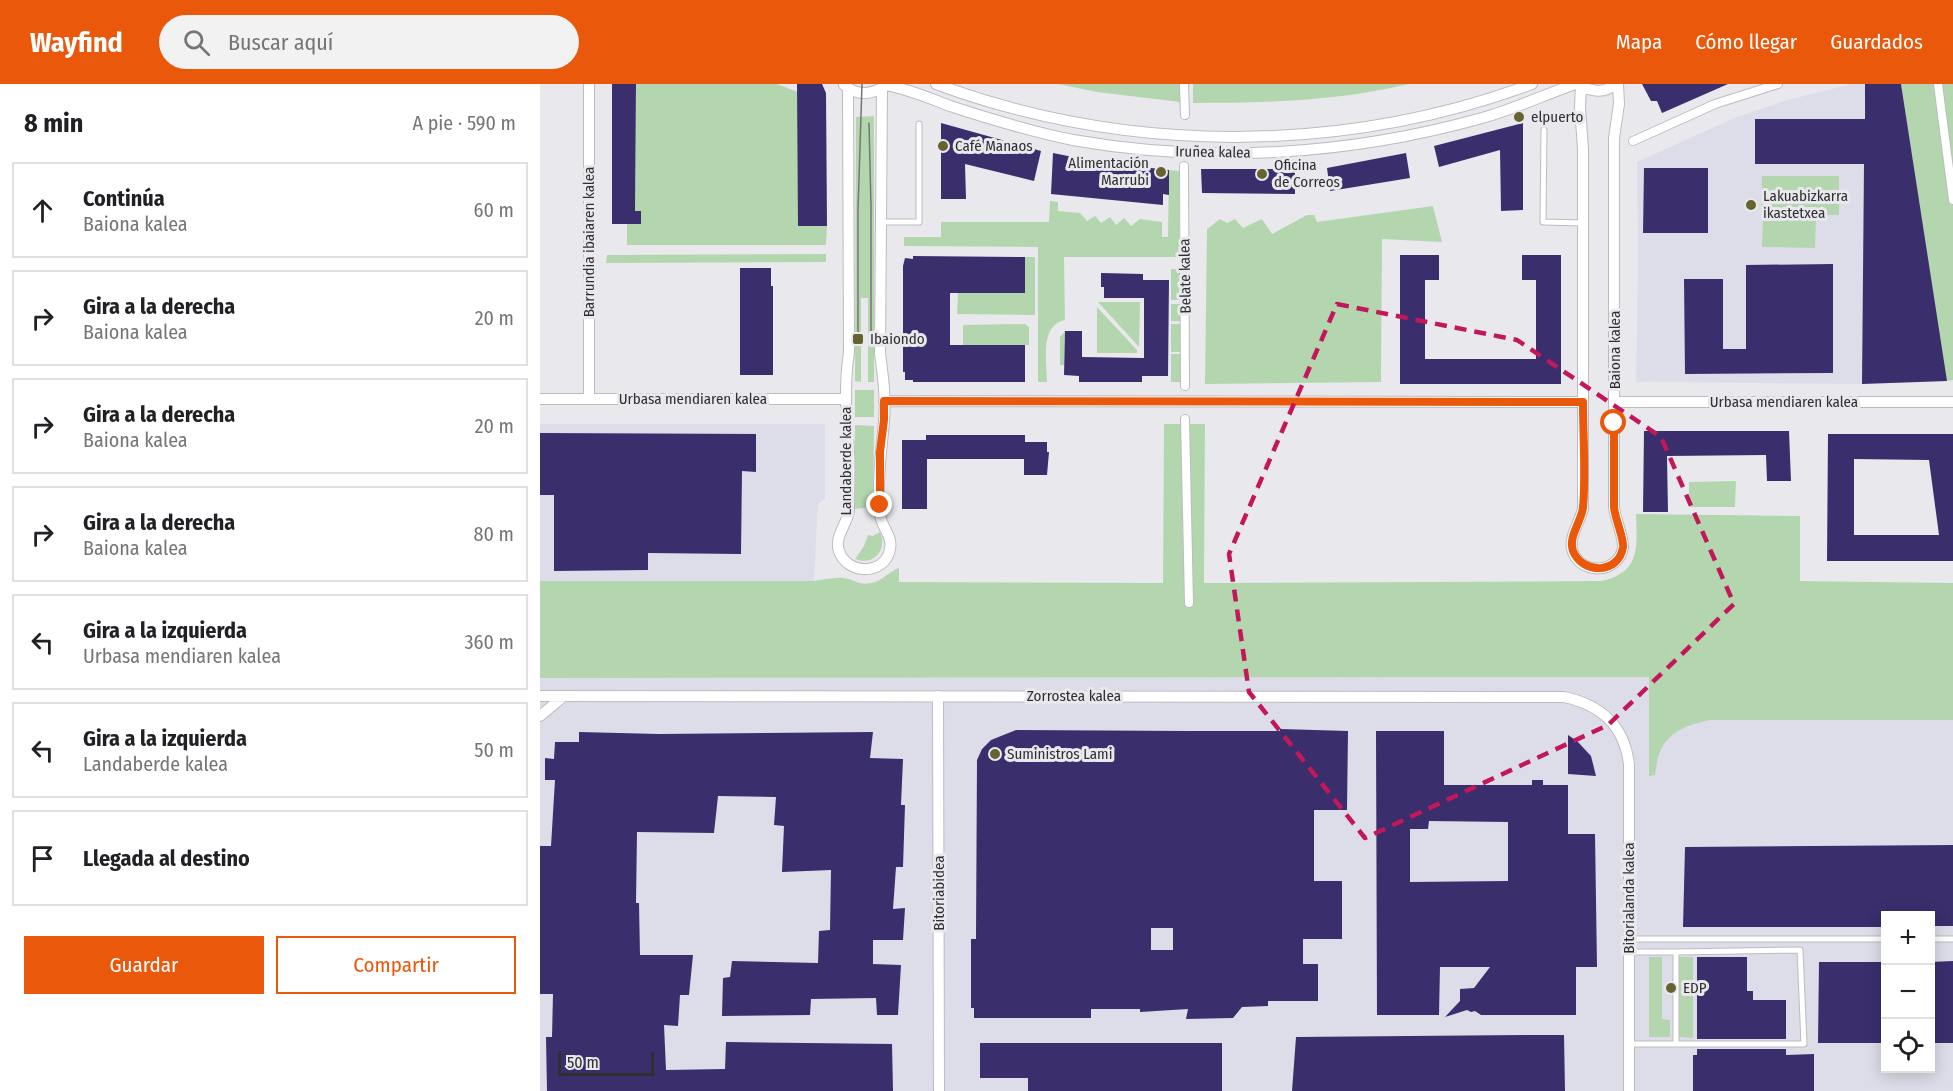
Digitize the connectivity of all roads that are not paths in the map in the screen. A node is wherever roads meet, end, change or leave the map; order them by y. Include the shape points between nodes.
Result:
1 (589, 84) edge
2 (936, 84) edge
3 (1184, 84) edge
4 (1532, 84) edge
5 (1616, 84) edge
6 (1778, 84) edge
7 (1938, 84) edge
8 (1579, 85) edge
9 (846, 86) edge
10 (885, 86) edge
11 (1185, 115) dead end
12 (919, 124) dead end
13 (1544, 130) dead end
14 (1633, 141) dead end
15 (1184, 166) dead end
16 (1952, 189) edge
17 (1953, 200) edge
18 (880, 222) junction
19 (1584, 223) junction
20 (1185, 386) dead end
21 (540, 399) edge
22 (589, 399) junction
23 (846, 399) junction
24 (884, 401) junction
25 (1583, 402) junction
26 (1615, 402) junction
27 (1953, 402) edge
28 (1185, 419) dead end
29 (1189, 603) dead end
30 (540, 696) edge
31 (564, 696) junction
32 (938, 696) junction
33 (1604, 714) joint
34 (540, 716) edge
35 (1629, 939) junction
36 (1881, 939) edge
37 (1935, 939) edge
38 (1953, 939) edge
39 (1629, 952) junction
40 (1676, 952) junction
41 (1629, 1044) junction
42 (1676, 1044) junction
43 (939, 1091) edge
44 (1629, 1091) edge

1 - 22 street, Barrundia ibaiaren kalea
2 - 4 street, Iruñea kalea via 1039,115 1146,134 1209,138 1323,133 1389,124
3 - 11 street
5 - 8 street, Baiona kalea via 1603,91
5 - 26 street, Baiona kalea via 1619,104 1614,138
6 - 14 street via 1715,104
7 - 16 street
8 - 10 street, Iruñea kalea via 1483,118 1413,135 1339,147 1246,153 1149,150 1072,139
8 - 19 street, Baiona kalea
9 - 10 street, Iruñea kalea via 862,93
9 - 23 street, Landaberde kalea
10 - 18 street, Landaberde kalea
12 - 18 lane via 919,222
13 - 19 lane via 1543,222
15 - 20 street, Belate kalea
16 - 17 street
18 - 24 street, Landaberde kalea
19 - 25 street, Baiona kalea
21 - 22 street, Urbasa mendiaren kalea
22 - 23 street, Urbasa mendiaren kalea
23 - 24 street, Landaberde kalea via 849,511 838,546 844,560 859,569 880,565 891,547 880,514
24 - 25 street
25 - 26 street, Baiona kalea via 1583,509 1572,549 1578,560 1595,569 1613,564 1623,547 1614,507
26 - 27 street, Urbasa mendiaren kalea
28 - 29 street
30 - 31 street, Zorrostea kalea
31 - 32 street, Zorrostea kalea
31 - 34 street
32 - 33 street, Zorrostea kalea via 1564,697
32 - 43 street, Bitoriabidea
33 - 35 street, Bitorialanda kalea via 1627,747 1629,764
35 - 36 lane
35 - 39 street, Bitorialanda kalea
37 - 38 lane
39 - 40 lane
39 - 41 street, Bitorialanda kalea
40 - 42 lane
40 - 42 lane via 1800,950 1803,1044
41 - 42 lane
41 - 44 street, Bitorialanda kalea

